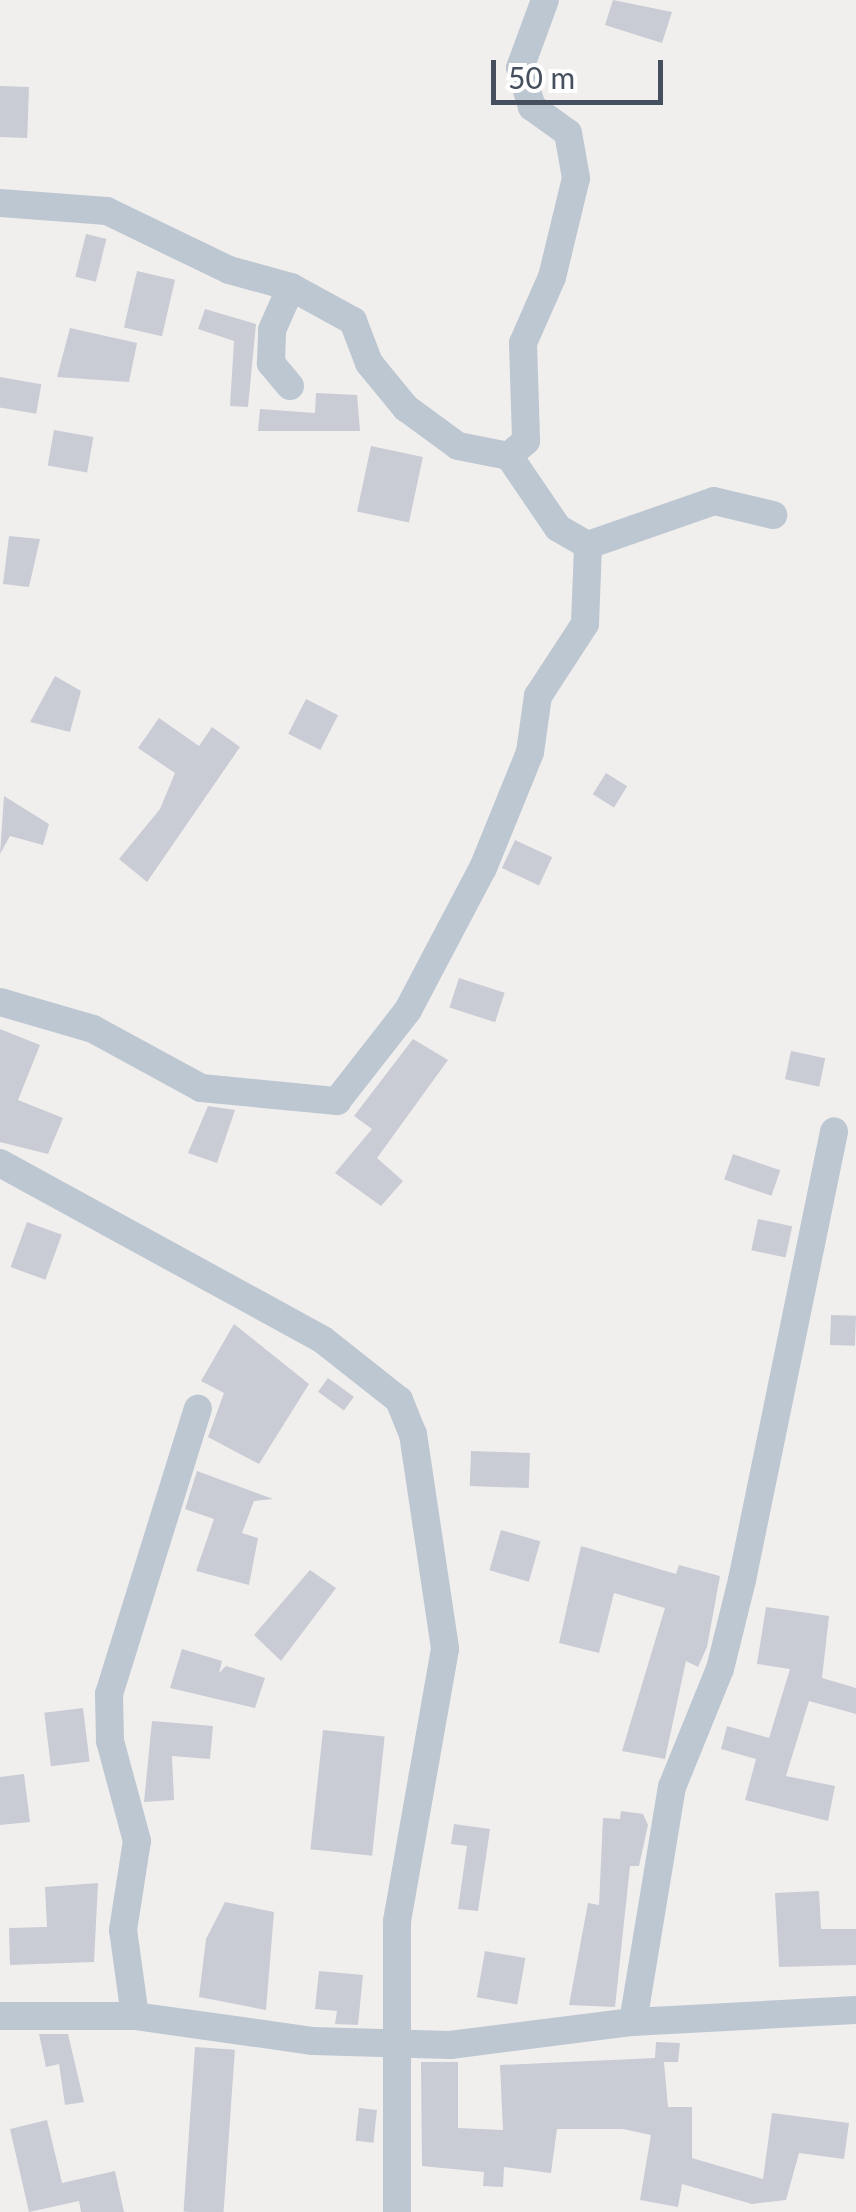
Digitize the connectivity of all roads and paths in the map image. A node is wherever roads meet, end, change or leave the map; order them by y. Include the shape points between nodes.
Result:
1 (545, 0) edge
2 (0, 203) edge
3 (292, 287) junction
4 (290, 386) dead end
5 (509, 456) junction
6 (773, 514) dead end
7 (588, 546) junction
8 (0, 1002) edge
9 (834, 1131) dead end
10 (0, 1164) edge
11 (198, 1409) dead end
12 (856, 2010) edge
13 (0, 2016) edge
14 (135, 2016) junction
15 (633, 2022) junction
16 (398, 2042) junction
17 (398, 2212) edge

1 - 5 street via 520,68 532,107 568,132 576,178 552,278 523,343 526,442
2 - 3 street via 107,211 229,270
3 - 4 street via 272,330 270,364
3 - 5 street via 352,321 368,363 406,408 458,446
5 - 7 street via 558,528
6 - 7 street via 714,501
7 - 8 street via 585,624 538,696 530,752 483,868 408,1010 337,1101 201,1088 93,1029
9 - 15 street via 724,1652 672,1787
10 - 16 street via 323,1340 398,1400 413,1434 445,1649 397,1922
11 - 14 street via 108,1694 110,1740 137,1841 124,1930
12 - 15 street
13 - 14 street
14 - 16 street via 313,2041
15 - 16 street via 450,2045
16 - 17 street

